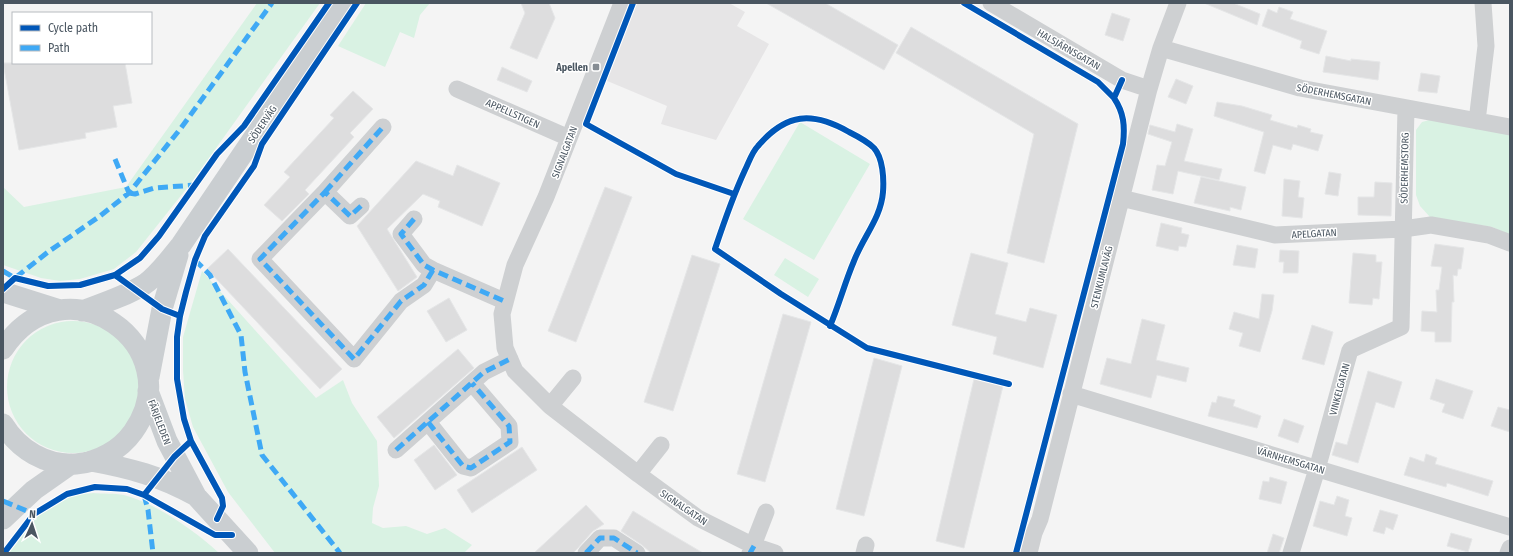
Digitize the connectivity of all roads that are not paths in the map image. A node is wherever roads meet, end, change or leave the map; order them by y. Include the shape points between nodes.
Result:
1 (345, 3) edge
2 (622, 3) edge
3 (990, 3) edge
4 (1178, 3) edge
5 (1483, 3) edge
6 (1161, 48) junction
7 (457, 89) dead end
8 (1149, 89) junction
9 (1406, 108) junction
10 (1477, 121) junction
11 (383, 126) dead end
12 (1510, 127) edge
13 (569, 138) junction
14 (325, 192) junction
15 (1121, 198) junction
16 (361, 206) dead end
17 (414, 219) dead end
18 (1403, 229) junction
19 (1510, 243) edge
20 (181, 245) junction
21 (433, 270) junction
22 (3, 292) edge
23 (504, 300) junction
24 (60, 310) junction
25 (82, 310) junction
26 (3, 349) edge
27 (510, 359) junction
28 (573, 378) dead end
29 (472, 383) junction
30 (148, 387) junction
31 (1071, 394) junction
32 (550, 406) junction
33 (428, 422) junction
34 (3, 424) edge
35 (661, 445) dead end
36 (396, 450) dead end
37 (81, 463) junction
38 (1317, 468) junction
39 (638, 474) junction
40 (196, 496) junction
41 (766, 512) dead end
42 (3, 519) edge
43 (1510, 528) edge
44 (1510, 548) edge
45 (752, 549) edge
46 (248, 553) edge
47 (586, 553) edge
48 (637, 553) edge
49 (775, 553) edge
50 (1029, 553) edge
51 (1292, 553) edge
52 (1508, 553) edge

1 - 20 main road, SÖDERVÄG
2 - 13 street, SIGNALGATAN
3 - 8 street, HALSJÄRNSGATAN via 1122,80
4 - 6 street, STENKUMLAVÄG
5 - 10 street via 1486,46
6 - 8 street, STENKUMLAVÄG
6 - 9 street, SÖDERHEMSGATAN via 1300,88
7 - 13 street, APPELLSTIGEN
8 - 15 street, STENKUMLAVÄG
9 - 10 street, SÖDERHEMSGATAN
9 - 18 street, SÖDERHEMSTORG
10 - 12 street, SÖDERHEMSGATAN
11 - 14 street
13 - 23 street, SIGNALGATAN
14 - 16 street via 350,216
14 - 21 street via 260,259 354,359 401,301 424,285
15 - 18 street, APELGATAN via 1275,236
15 - 31 street, STENKUMLAVÄG
17 - 21 street via 402,234 424,265
18 - 19 street, APELGATAN via 1431,225 1489,235
18 - 38 street, VINKELGATAN via 1401,327 1350,350
20 - 25 main road, SÖDERVÄG via 146,283 118,298
20 - 30 main road, SÖDERVÄG via 162,309
21 - 23 street
22 - 24 main road
23 - 27 street, SIGNALGATAN via 502,332
24 - 25 main road
24 - 26 main road via 43,314 27,323 14,334
25 - 30 main road, FÄRJELEDEN via 105,318 127,334 142,357
27 - 29 street via 484,372
27 - 32 street, SIGNALGATAN via 515,371
28 - 32 street
29 - 33 street
29 - 33 street via 509,426 510,442 471,468 463,466
30 - 37 main road, SÖDERVÄG via 141,419 131,435 113,451
30 - 40 main road, FÄRJELEDEN via 166,441
31 - 38 street, VÄRNHEMSGATAN
31 - 50 street, STENKUMLAVÄG
32 - 39 street, SIGNALGATAN
33 - 36 street
34 - 37 main road, FÄRJELEDEN via 18,444 32,453 55,462
35 - 39 street
37 - 40 main road, FÄRJELEDEN via 123,467 159,477
37 - 42 main road, SÖDERVÄG via 34,490
38 - 43 street, VÄRNHEMSGATAN
38 - 51 street, VINKELGATAN
39 - 45 street, SIGNALGATAN via 698,518
40 - 46 main road, FÄRJELEDEN
41 - 45 street
44 - 52 street
45 - 49 street, SIGNALGATAN
47 - 48 street via 600,538 614,538

